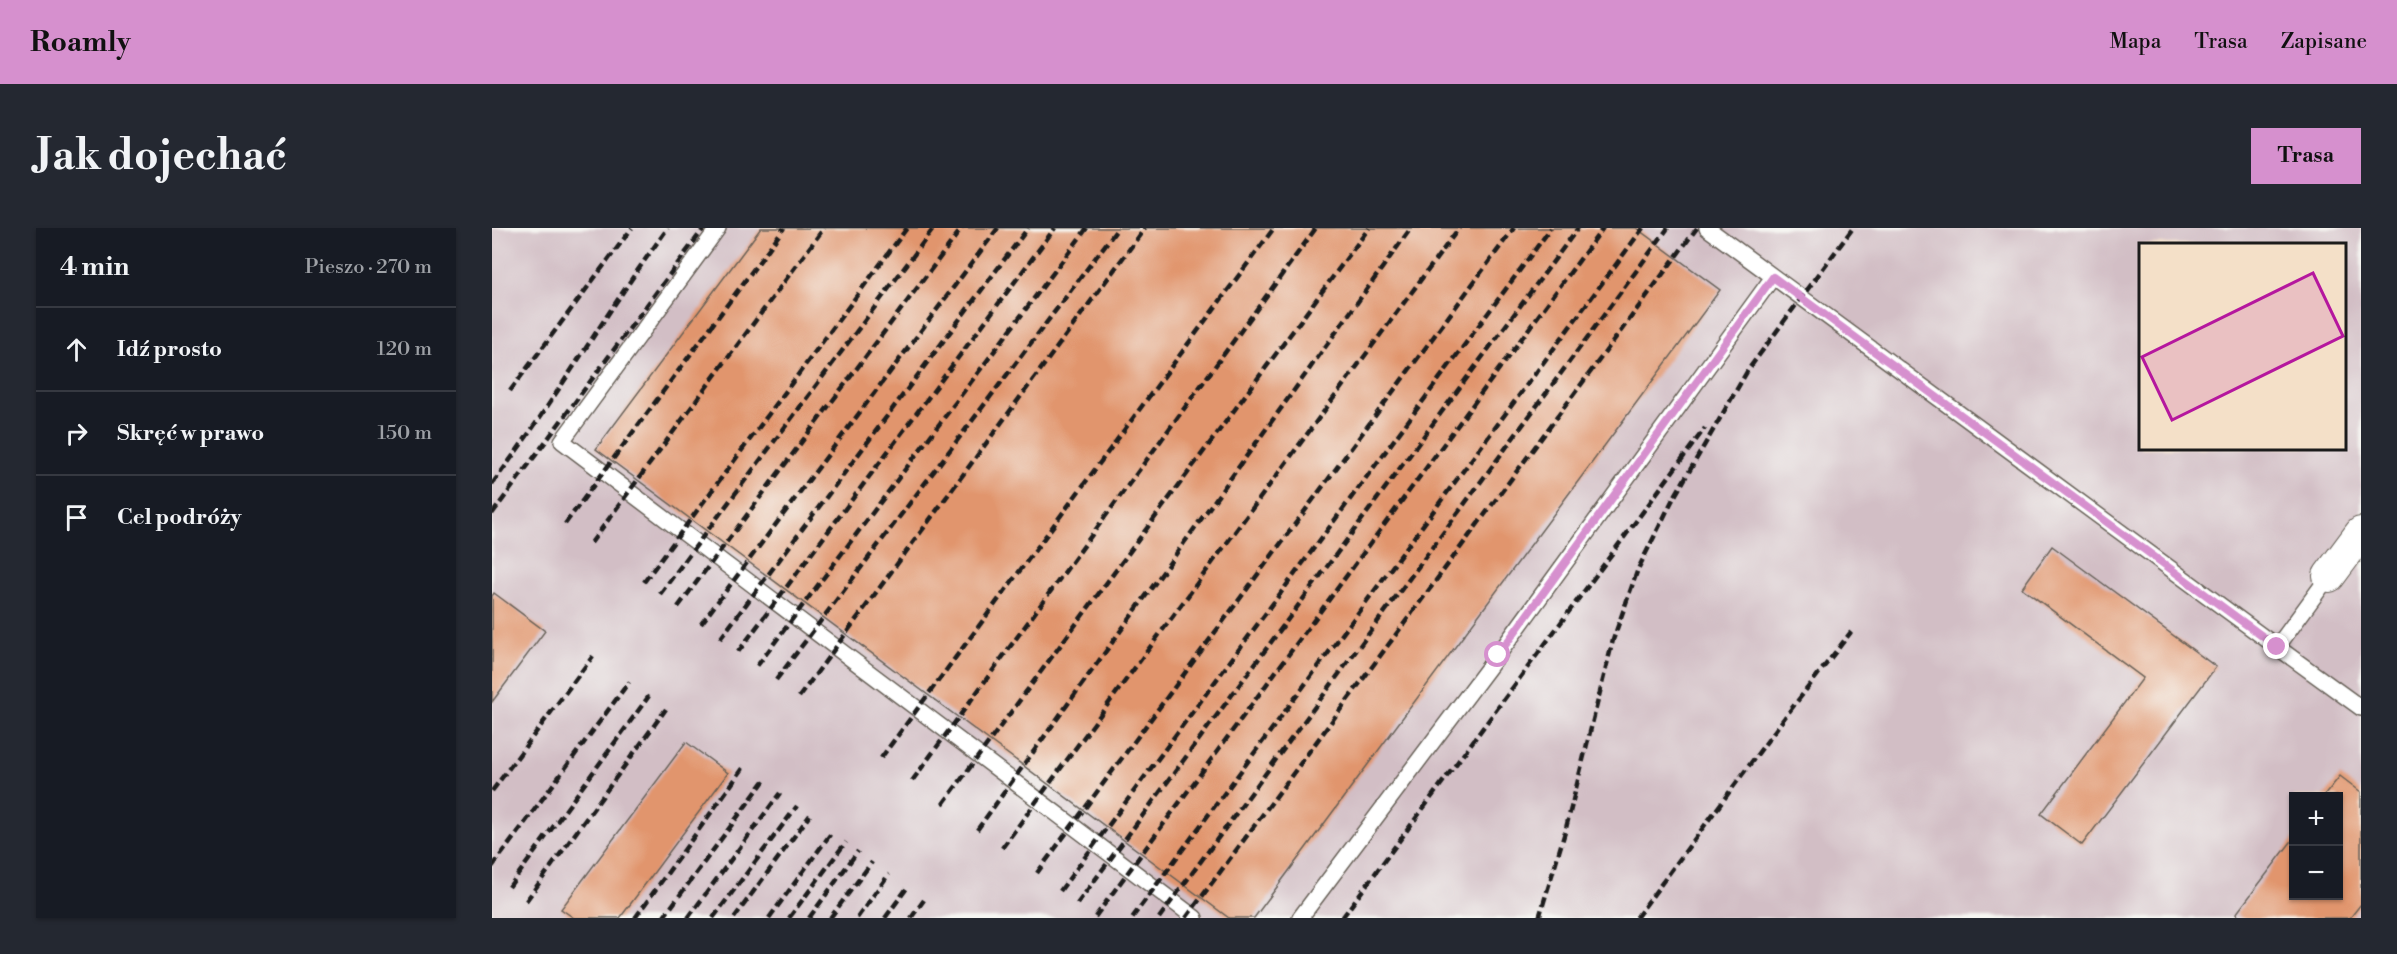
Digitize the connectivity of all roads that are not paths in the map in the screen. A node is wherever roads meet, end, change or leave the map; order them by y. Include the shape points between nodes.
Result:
1 (718, 228) edge
2 (1707, 228) edge
3 (1773, 277) junction
4 (2361, 533) edge
5 (2329, 576) joint
6 (2277, 647) junction
7 (2361, 708) edge
8 (1195, 918) edge
9 (1300, 918) edge

1 - 8 lane via 562,441
2 - 3 lane
3 - 6 lane
3 - 9 lane
4 - 5 street
5 - 6 lane
6 - 7 lane

